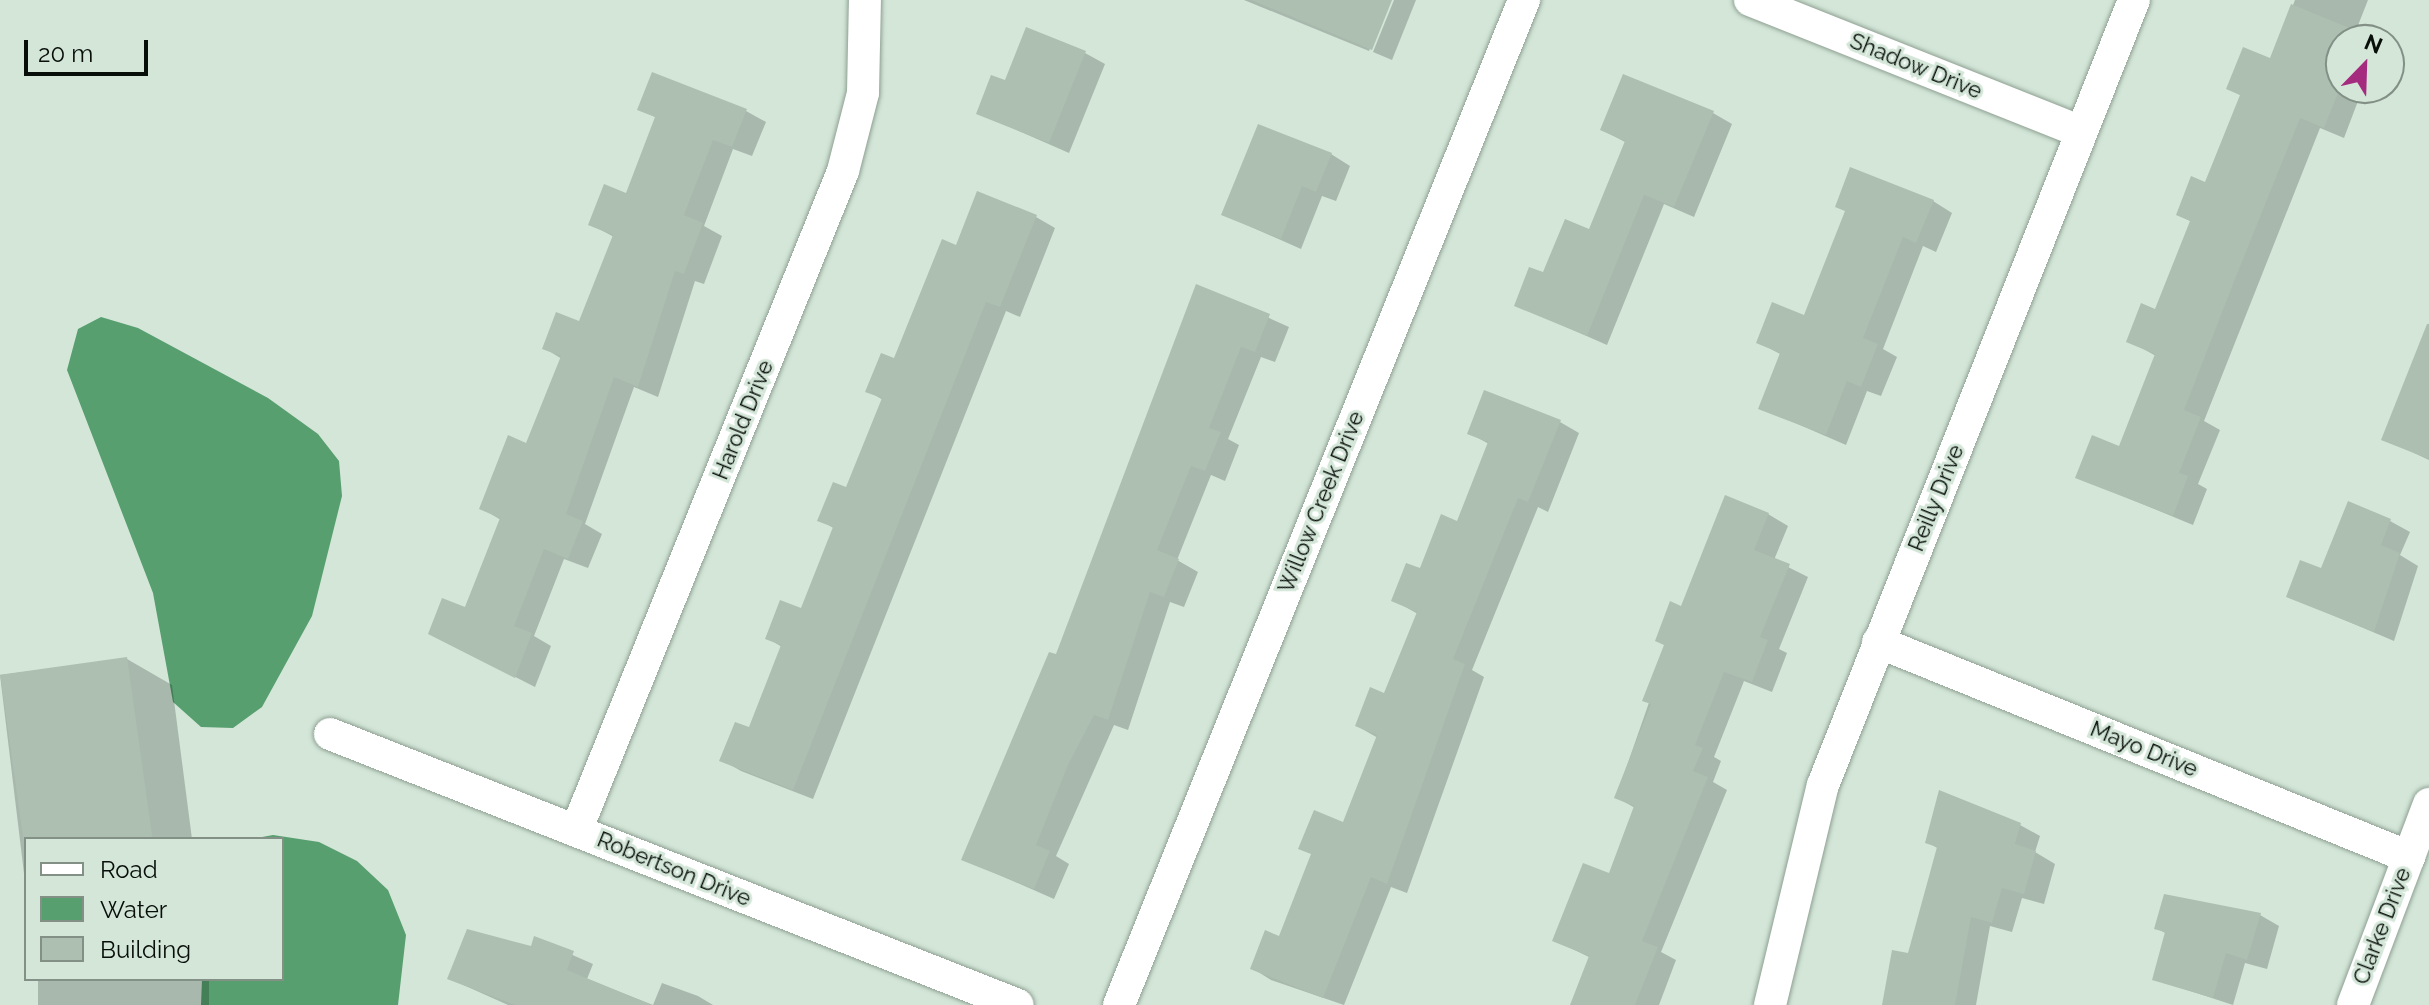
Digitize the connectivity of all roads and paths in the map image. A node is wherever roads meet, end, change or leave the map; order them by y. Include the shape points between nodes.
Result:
1 (865, 0) edge
2 (1524, 0) edge
3 (1750, 0) edge
4 (2134, 0) edge
5 (2081, 132) junction
6 (1878, 642) junction
7 (330, 734) dead end
8 (2429, 804) edge
9 (576, 831) junction
10 (2409, 857) junction
11 (1018, 1005) edge
12 (1119, 1005) edge
13 (1770, 1005) edge
14 (2353, 1005) edge

1 - 9 street, Harold Drive via 863,93 843,171
2 - 12 street, Willow Creek Drive
3 - 5 street, Shadow Drive
4 - 5 street, Reilly Drive
5 - 6 street, Reilly Drive
6 - 10 street, Mayo Drive
6 - 13 street, Reilly Drive via 1809,831
7 - 9 street, Robertson Drive
8 - 10 street, Clarke Drive
9 - 11 street, Robertson Drive
10 - 14 street, Clarke Drive

